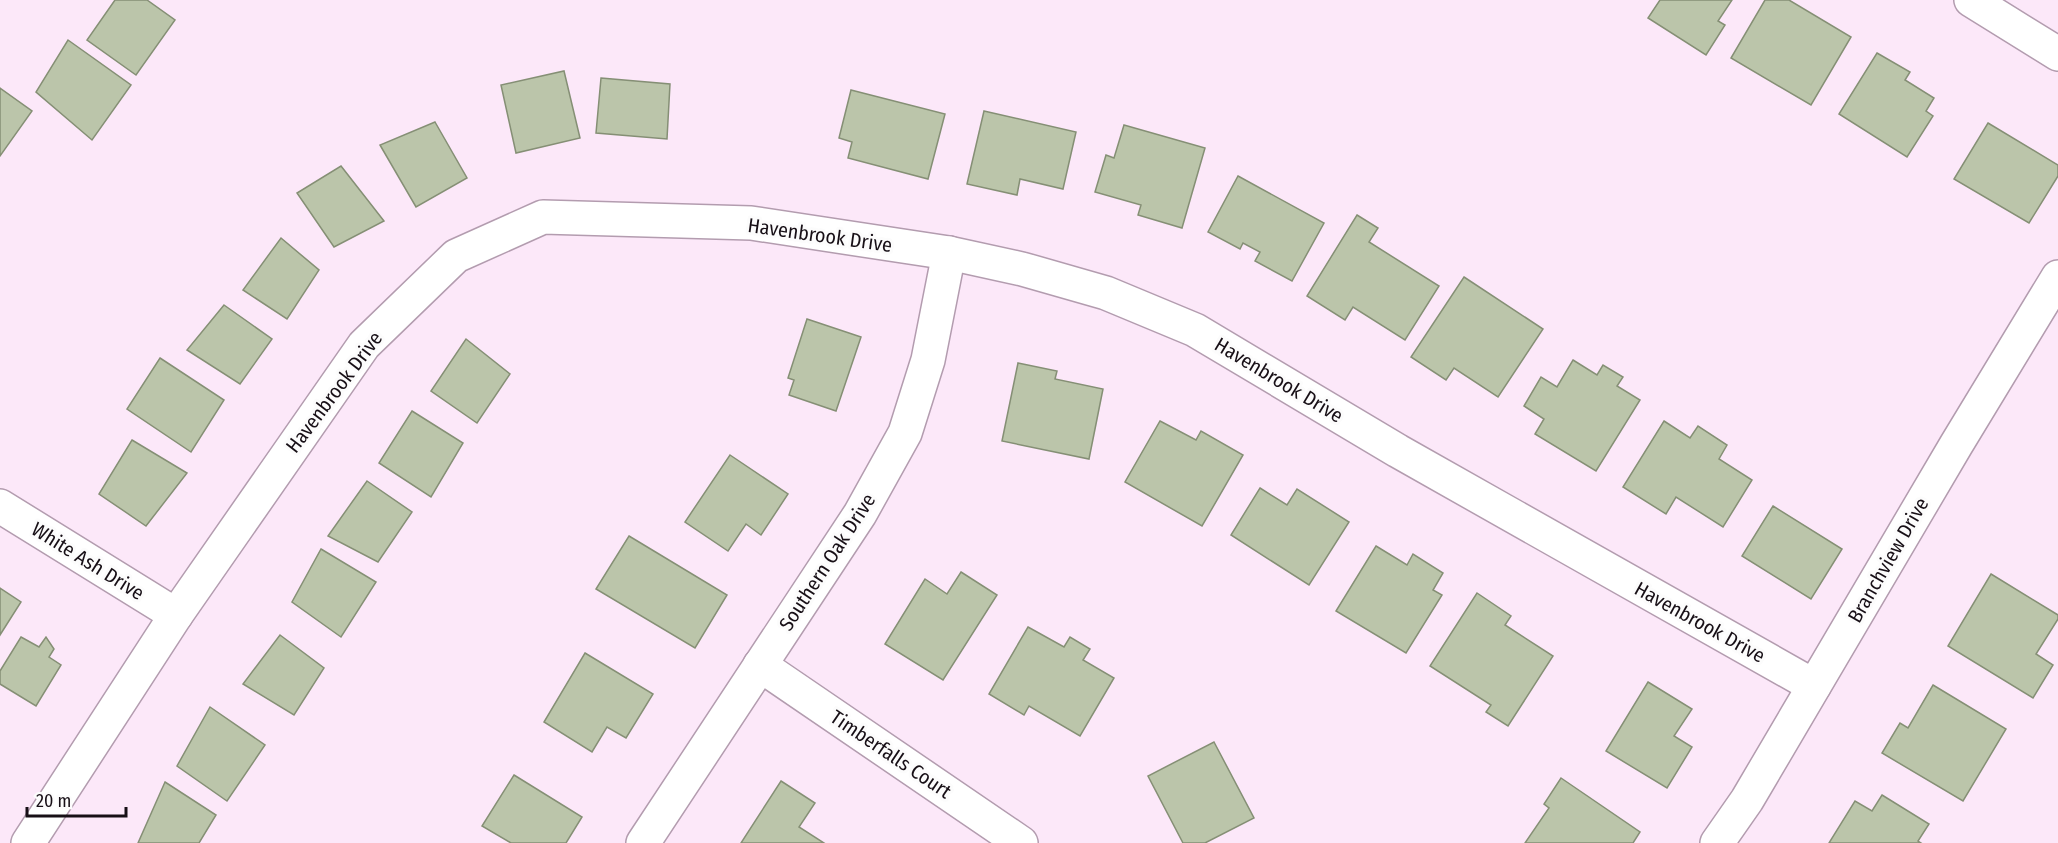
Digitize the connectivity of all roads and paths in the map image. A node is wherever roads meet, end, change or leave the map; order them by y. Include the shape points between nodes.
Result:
1 (1971, 0) edge
2 (2058, 54) edge
3 (949, 253) junction
4 (2058, 278) edge
5 (0, 506) edge
6 (176, 615) junction
7 (760, 665) junction
8 (1814, 686) junction
9 (28, 843) edge
10 (643, 843) edge
11 (1022, 843) edge
12 (1717, 843) edge

1 - 2 street
3 - 6 street, Havenbrook Drive via 751,223 543,216 456,256 364,345
3 - 7 street, Southern Oak Drive via 928,360 905,433 860,514
3 - 8 street, Havenbrook Drive via 1106,293 1195,330 1398,451
4 - 8 street, Branchview Drive
5 - 6 street, White Ash Drive
6 - 9 street, Havenbrook Drive
7 - 10 street, Southern Oak Drive
7 - 11 street, Timberfalls Court
8 - 12 street, Branchview Drive

